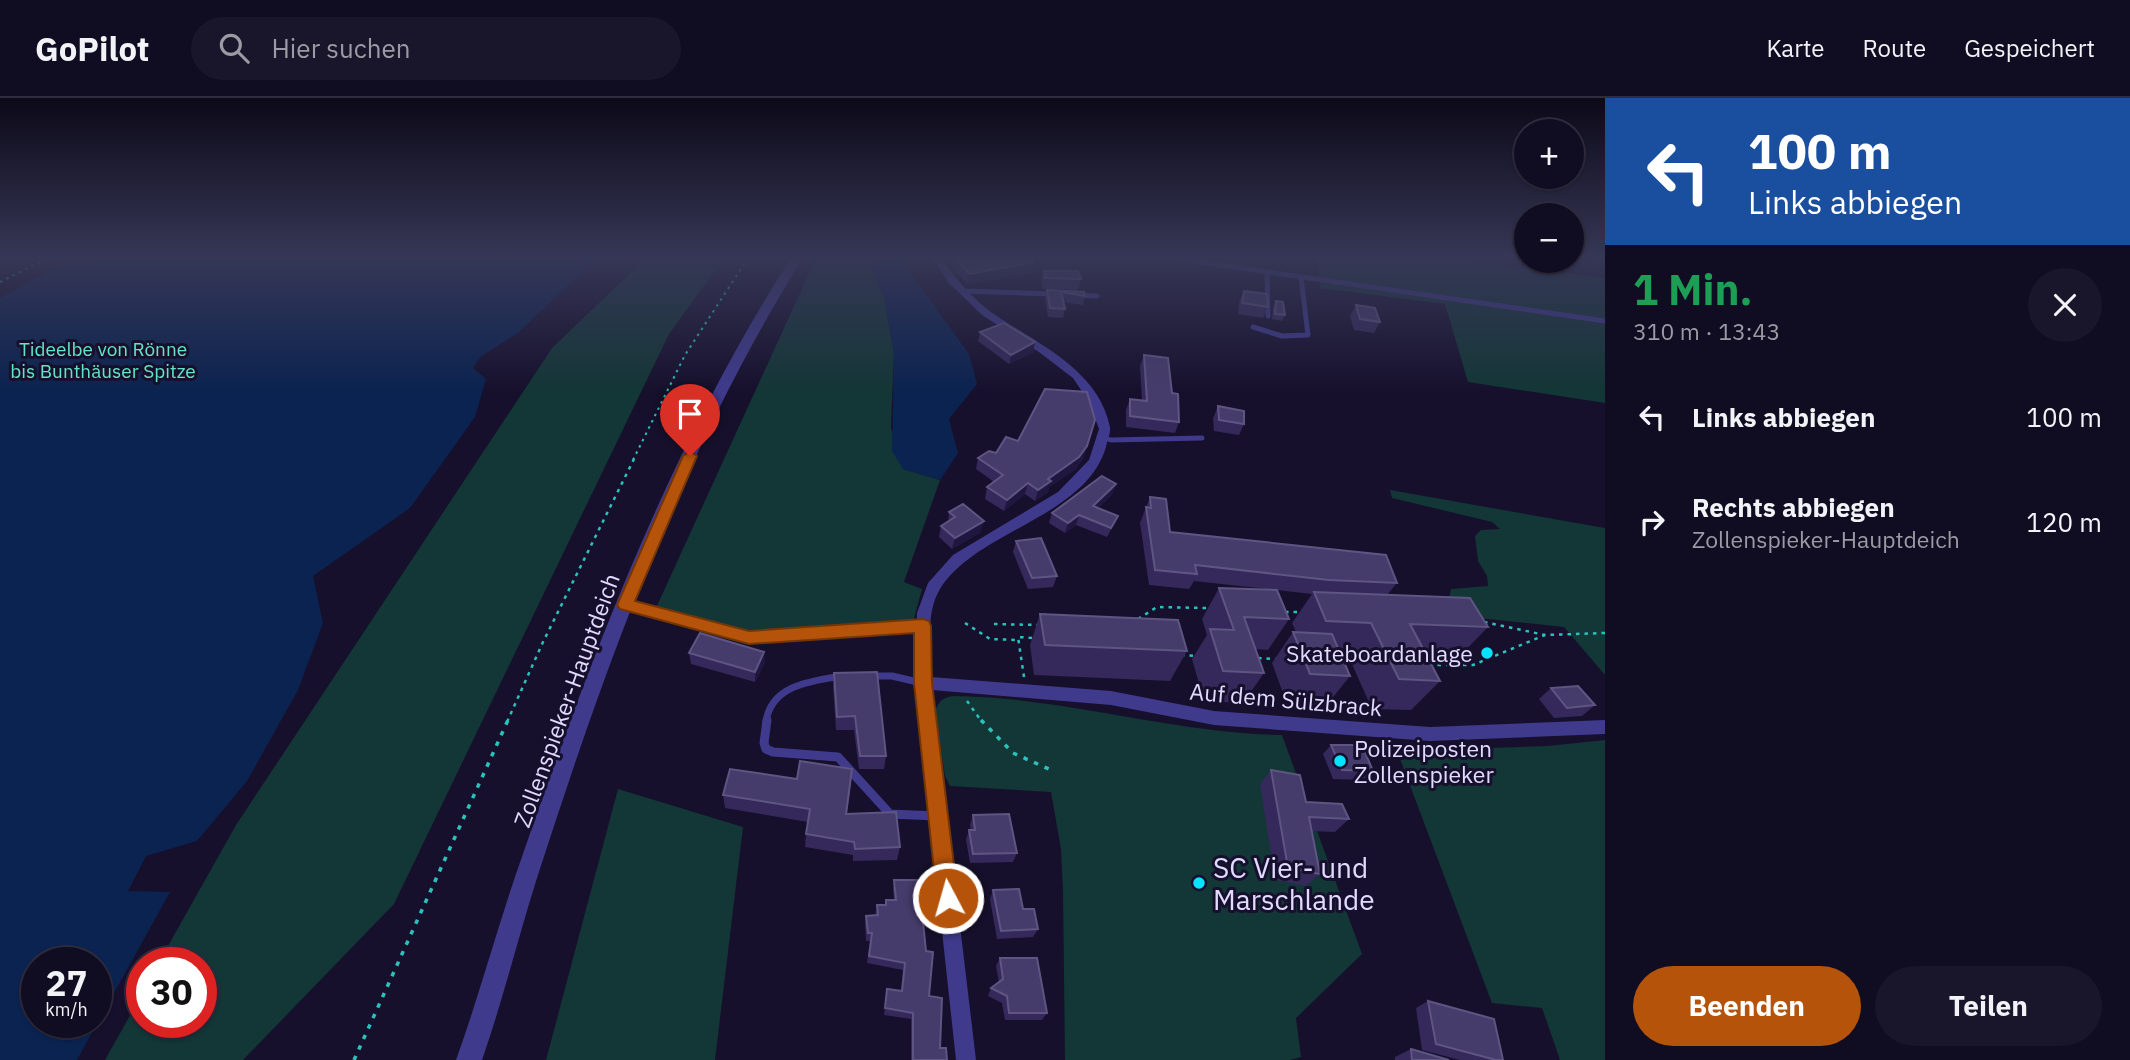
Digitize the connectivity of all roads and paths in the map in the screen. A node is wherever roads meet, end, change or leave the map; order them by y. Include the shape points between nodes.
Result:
1 (719, 303) edge
2 (767, 303) edge
3 (975, 303) edge
4 (1268, 303) edge
5 (1304, 303) edge
6 (1480, 303) edge
7 (1268, 316) edge
8 (1605, 321) edge
9 (1253, 327) dead end
10 (1102, 437) junction
11 (1202, 438) dead end
12 (626, 605) junction
13 (1209, 608) dead end
14 (1275, 611) edge
15 (1303, 612) dead end
16 (1478, 621) edge
17 (965, 623) dead end
18 (1130, 623) edge
19 (994, 624) dead end
20 (923, 626) junction
21 (1048, 626) edge
22 (1605, 633) edge
23 (1545, 635) junction
24 (1044, 638) edge
25 (1018, 640) junction
26 (1176, 655) edge
27 (1203, 656) dead end
28 (1257, 658) edge
29 (1284, 659) dead end
30 (1418, 665) edge
31 (850, 676) edge
32 (864, 676) edge
33 (923, 683) junction
34 (959, 686) junction
35 (1026, 691) junction
36 (1605, 727) edge
37 (1051, 770) dead end
38 (939, 816) junction
39 (354, 1060) edge
40 (470, 1060) edge
41 (966, 1060) edge

1 - 39 path via 685,355 543,642
2 - 12 street, Zollenspieker-Hauptdeich via 660,522
3 - 10 street via 1077,376 1095,402 1105,429
4 - 7 lane
5 - 9 lane via 1308,335 1282,336
6 - 8 lane
10 - 11 lane
10 - 20 street via 1095,462 1063,495 958,559 933,587
12 - 20 lane via 749,638
12 - 40 street, Zollenspieker-Hauptdeich via 562,775
13 - 18 path via 1157,607
14 - 15 path
16 - 23 path
17 - 25 path via 990,639
19 - 21 path
20 - 33 street
22 - 23 path
23 - 30 path via 1473,665
24 - 25 path
25 - 35 path
26 - 27 path
28 - 29 path
31 - 38 lane via 809,681 774,698 768,709 766,750 838,757 890,814
32 - 33 lane
33 - 34 street, Auf dem Sülzbrack
33 - 38 street
34 - 35 street, Auf dem Sülzbrack
34 - 37 path via 1006,748
35 - 36 street, Auf dem Sülzbrack via 1111,698 1214,718 1430,734
38 - 41 street

